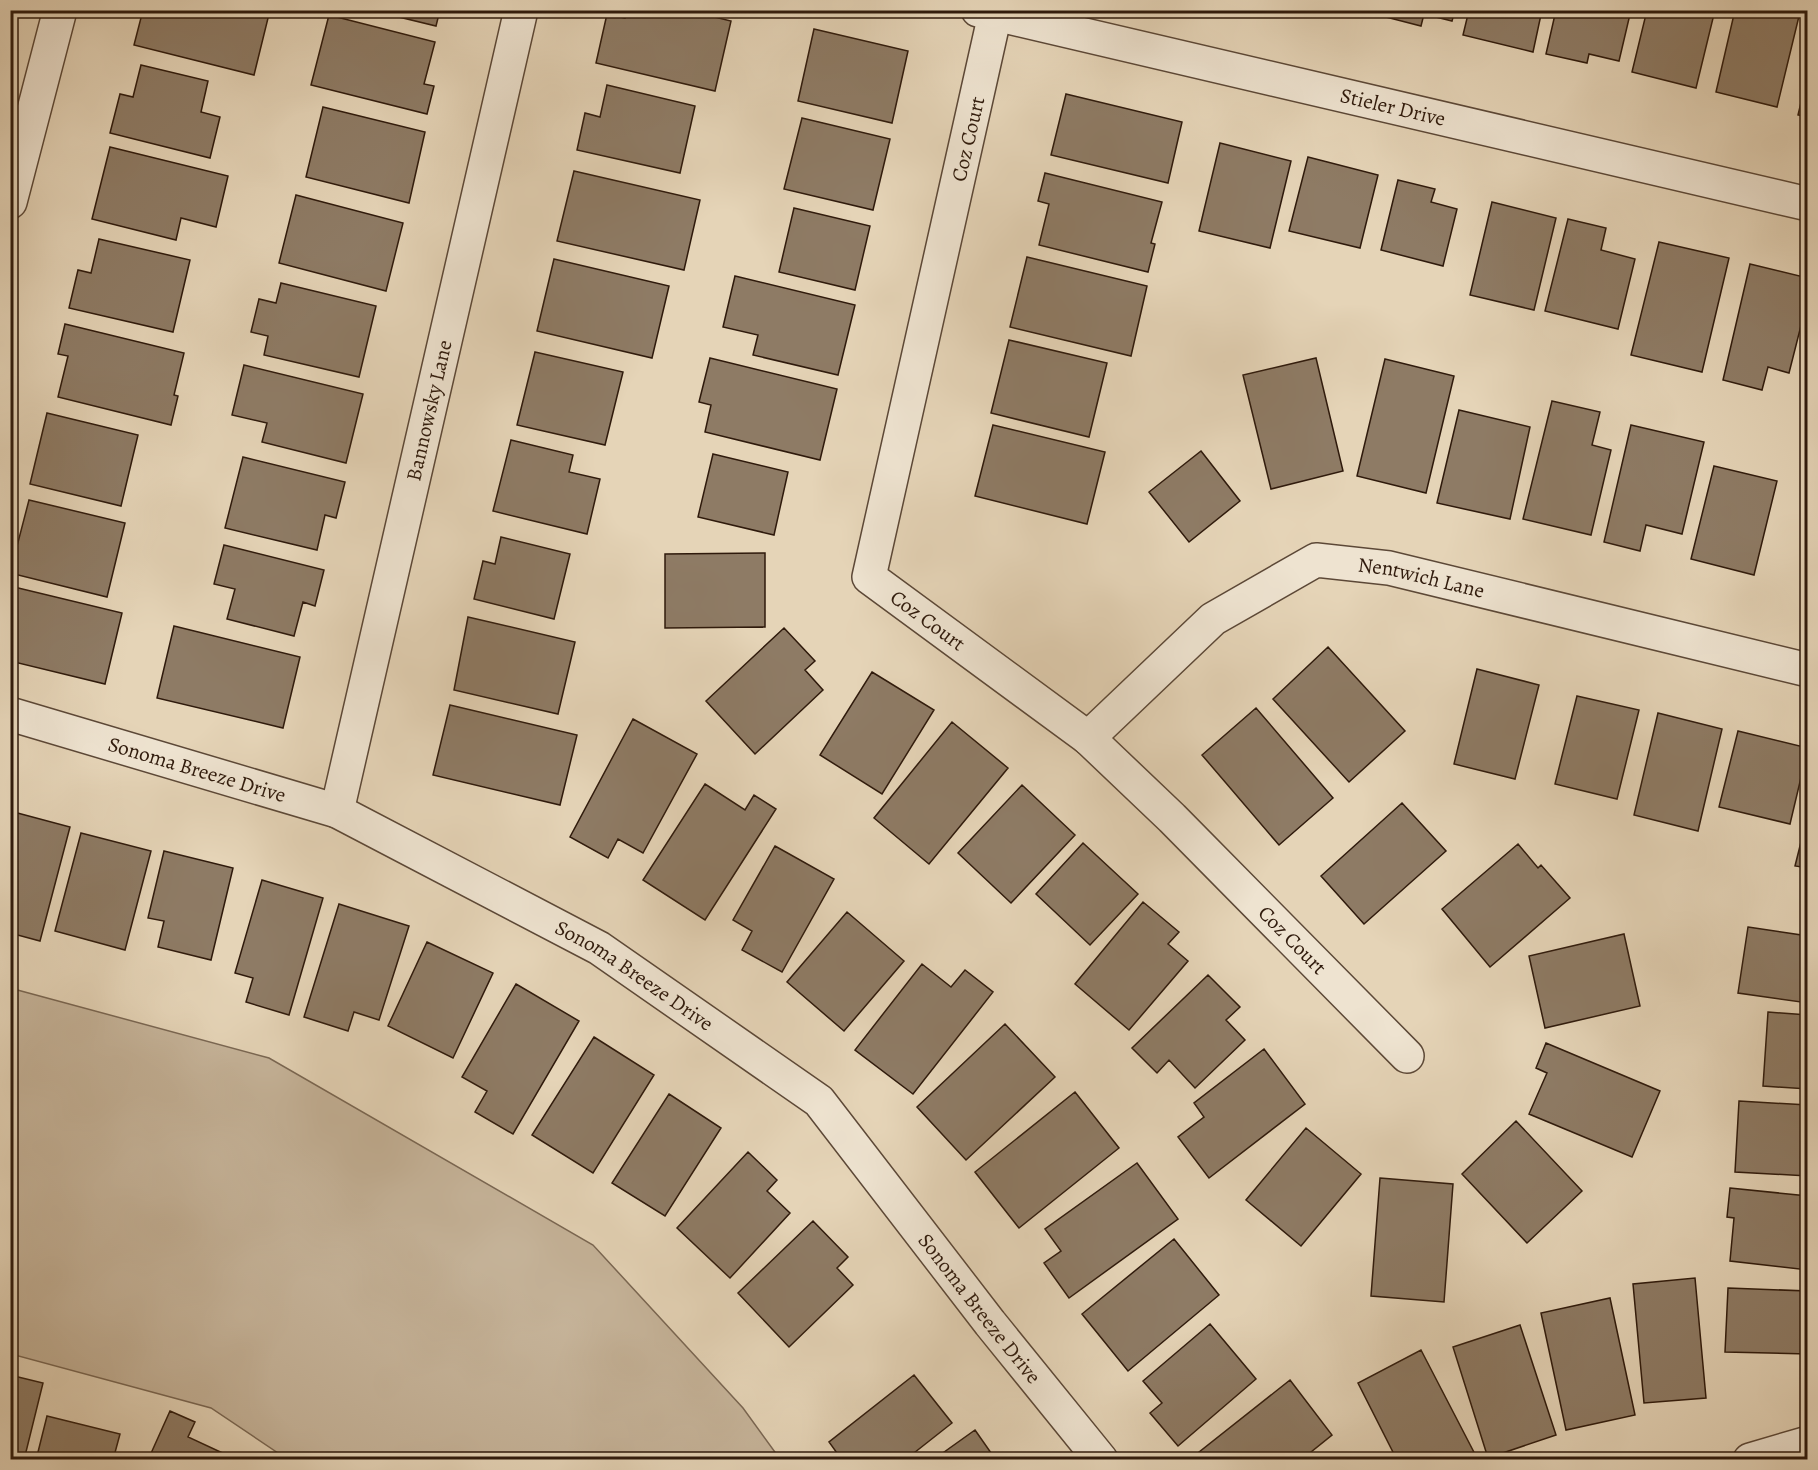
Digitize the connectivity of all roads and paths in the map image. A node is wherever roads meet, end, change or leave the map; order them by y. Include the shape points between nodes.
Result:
1 (60, 10) edge
2 (521, 10) edge
3 (987, 12) edge
4 (10, 202) edge
5 (1808, 204) edge
6 (1808, 670) edge
7 (10, 714) edge
8 (1088, 738) junction
9 (338, 811) junction
10 (1407, 1056) dead end
11 (1808, 1443) edge
12 (1101, 1460) edge
13 (1750, 1460) edge

1 - 4 street
2 - 9 street, Bannowsky Lane
3 - 5 street, Stieler Drive
3 - 8 street, Coz Court via 869,577
6 - 8 street, Nentwich Lane via 1389,568 1316,560 1213,619
7 - 9 street, Sonoma Breeze Drive
8 - 10 street, Coz Court
9 - 12 street, Sonoma Breeze Drive via 599,948 819,1101
11 - 13 street

